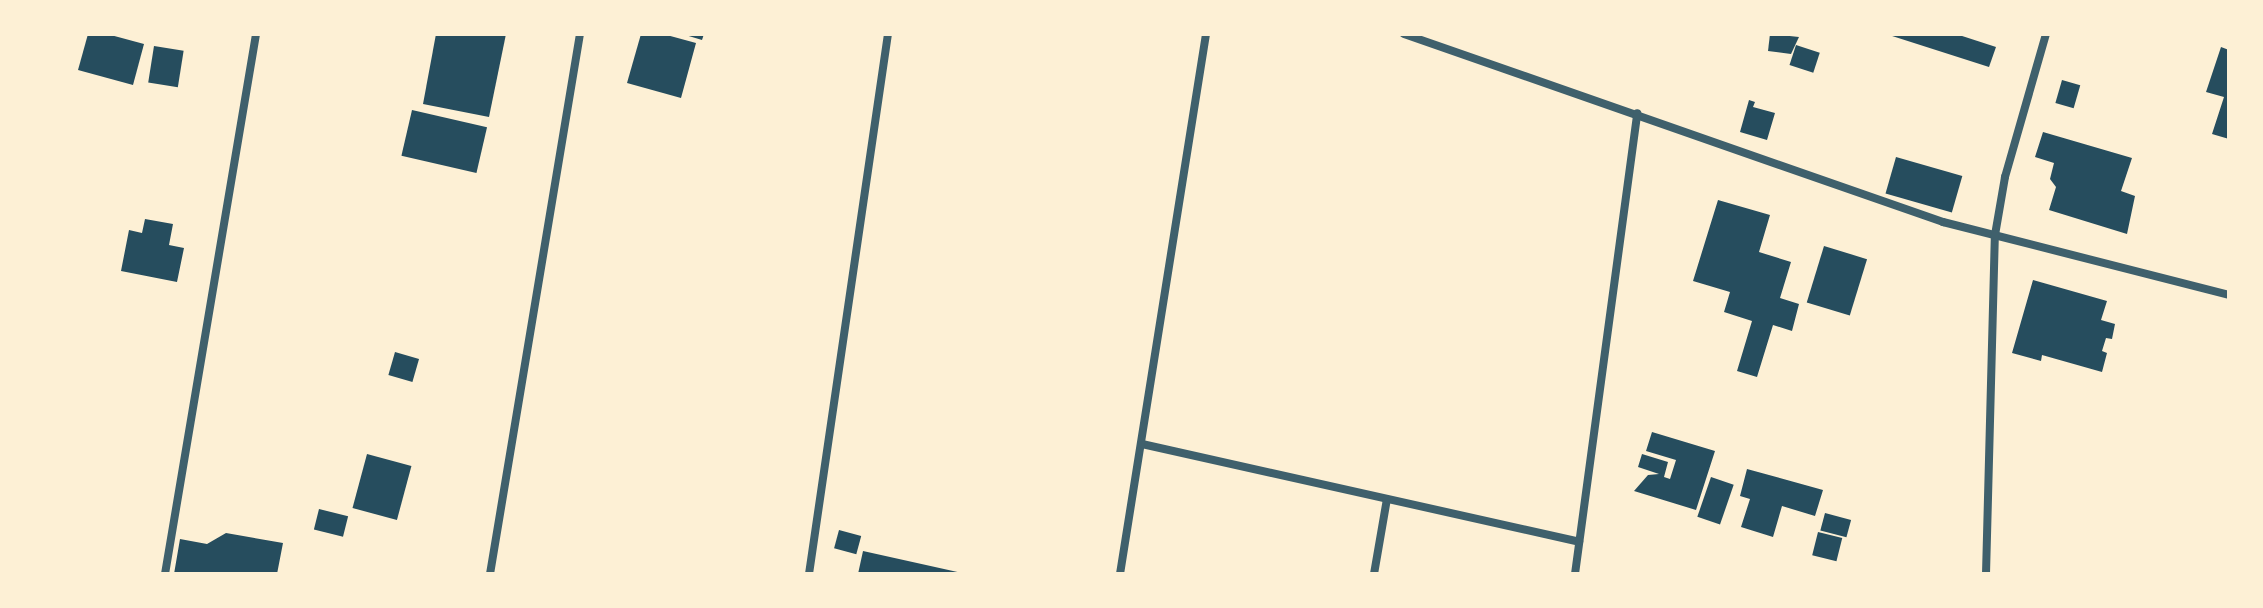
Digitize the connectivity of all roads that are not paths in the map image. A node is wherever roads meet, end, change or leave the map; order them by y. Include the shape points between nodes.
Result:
1 (256, 34) edge
2 (580, 34) edge
3 (888, 34) edge
4 (1206, 34) edge
5 (1404, 34) edge
6 (2046, 34) edge
7 (1637, 113) junction
8 (1995, 235) junction
9 (2229, 295) edge
10 (1142, 444) junction
11 (1387, 499) junction
12 (1579, 542) junction
13 (165, 574) edge
14 (490, 574) edge
15 (809, 574) edge
16 (1120, 574) edge
17 (1374, 574) edge
18 (1575, 574) edge
19 (1986, 574) edge

1 - 13 street
2 - 14 street
3 - 15 street
4 - 10 street
5 - 7 street
6 - 8 street via 2005,177
7 - 8 street via 1943,222
7 - 12 street
8 - 9 street
8 - 19 street
10 - 11 street
10 - 16 street
11 - 12 street
11 - 17 street
12 - 18 street

